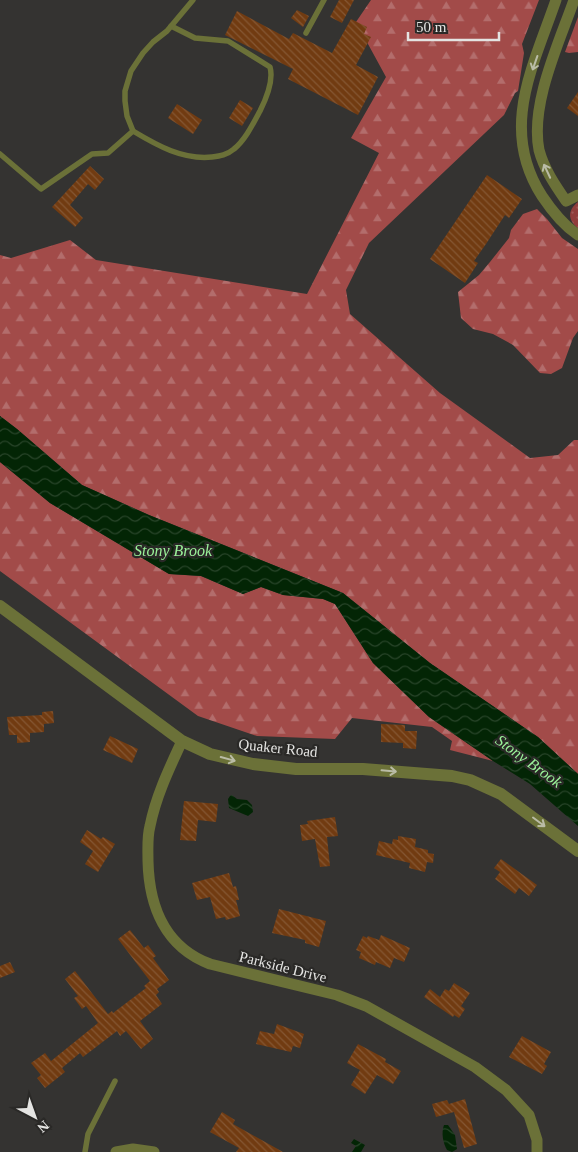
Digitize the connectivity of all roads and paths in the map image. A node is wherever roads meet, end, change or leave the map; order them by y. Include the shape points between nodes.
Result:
1 (193, 0) edge
2 (324, 0) edge
3 (556, 0) edge
4 (574, 0) edge
5 (171, 26) junction
6 (306, 33) dead end
7 (133, 131) junction
8 (538, 142) junction
9 (522, 144) junction
10 (0, 154) edge
11 (578, 195) edge
12 (566, 201) junction
13 (556, 215) junction
14 (578, 235) edge
15 (0, 606) edge
16 (182, 741) junction
17 (578, 851) edge
18 (115, 1081) dead end
19 (85, 1152) edge
20 (116, 1152) edge
21 (154, 1152) edge
22 (537, 1152) edge

1 - 5 lane
2 - 6 lane
3 -> 9 street via 524,97 520,125
4 - 8 street via 544,87
5 - 7 lane via 143,53 128,80 125,101
5 - 7 lane via 195,38 228,41 270,67 264,101 253,124 234,149 224,155 187,156
7 - 10 lane via 108,153 92,154 41,189
8 - 9 street
12 -> 8 street via 547,171
9 - 13 street via 538,190
11 - 12 street
12 - 13 street
13 - 14 street
15 - 16 street, Quaker Road
16 -> 17 street, Quaker Road via 210,754 253,764 296,769 363,769 470,780 501,794
16 - 22 street, Parkside Drive via 154,808 148,846 151,892 161,919 175,942 196,959 210,964 337,995 366,1006 475,1067 506,1090 529,1115 536,1134
18 - 19 lane via 88,1134
20 - 21 street via 133,1149

